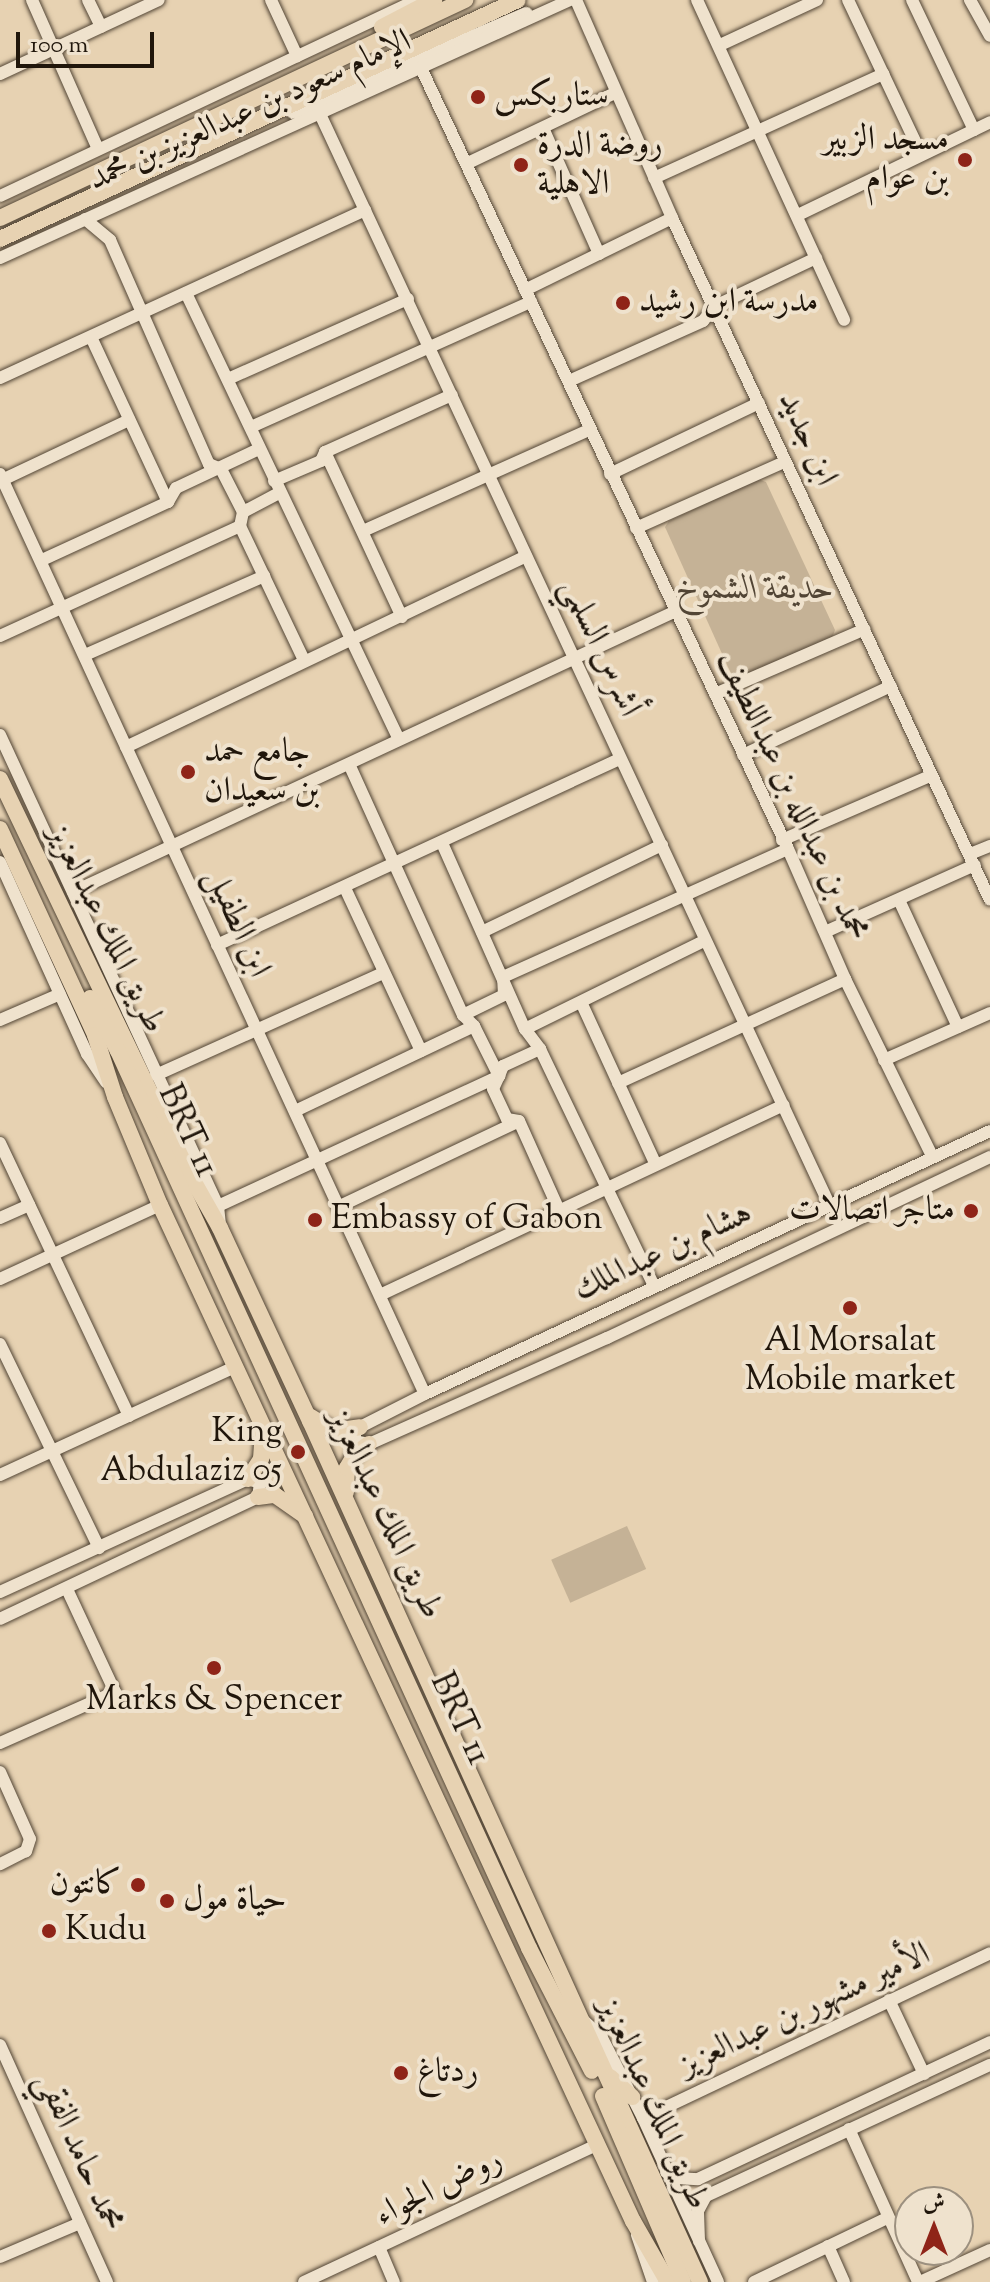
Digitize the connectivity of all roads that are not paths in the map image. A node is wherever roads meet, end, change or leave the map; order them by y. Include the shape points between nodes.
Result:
1 (32, 0) edge
2 (88, 0) edge
3 (159, 0) edge
4 (271, 0) edge
5 (416, 0) edge
6 (434, 0) edge
7 (465, 0) edge
8 (518, 0) edge
9 (568, 0) edge
10 (576, 0) edge
11 (697, 0) edge
12 (817, 0) edge
13 (848, 0) edge
14 (912, 0) edge
15 (970, 0) edge
16 (101, 27) junction
17 (989, 32) edge
18 (720, 45) junction
19 (55, 48) junction
20 (297, 56) junction
21 (2, 68) edge
22 (421, 68) junction
23 (883, 74) junction
24 (274, 88) junction
25 (615, 93) junction
26 (320, 114) junction
27 (990, 122) edge
28 (543, 128) junction
29 (974, 130) junction
30 (759, 131) junction
31 (97, 147) junction
32 (188, 150) junction
33 (921, 154) junction
34 (468, 163) junction
35 (654, 178) junction
36 (0, 196) edge
37 (365, 210) junction
38 (798, 215) junction
39 (0, 218) edge
40 (672, 218) junction
41 (85, 219) junction
42 (0, 239) edge
43 (599, 254) junction
44 (0, 258) edge
45 (816, 258) junction
46 (186, 293) junction
47 (528, 296) junction
48 (408, 299) junction
49 (715, 306) junction
50 (141, 313) junction
51 (844, 320) dead end
52 (91, 337) junction
53 (430, 346) junction
54 (0, 378) edge
55 (228, 379) junction
56 (569, 381) junction
57 (452, 395) junction
58 (759, 403) junction
59 (129, 420) junction
60 (251, 427) junction
61 (589, 430) junction
62 (259, 449) junction
63 (325, 452) junction
64 (784, 462) junction
65 (221, 469) junction
66 (610, 474) junction
67 (490, 475) junction
68 (1, 478) edge
69 (276, 487) junction
70 (168, 502) junction
71 (243, 512) junction
72 (240, 526) junction
73 (636, 528) junction
74 (363, 531) junction
75 (526, 556) junction
76 (42, 560) junction
77 (264, 576) junction
78 (62, 606) junction
79 (676, 611) junction
80 (402, 617) junction
81 (865, 629) junction
82 (0, 636) edge
83 (351, 640) junction
84 (85, 655) junction
85 (304, 660) junction
86 (575, 660) junction
87 (891, 686) junction
88 (715, 694) junction
89 (0, 735) edge
90 (399, 739) junction
91 (126, 747) junction
92 (743, 755) junction
93 (620, 759) junction
94 (349, 764) junction
95 (932, 775) junction
96 (0, 779) edge
97 (0, 829) edge
98 (442, 843) junction
99 (785, 844) junction
100 (662, 845) junction
101 (990, 846) edge
102 (172, 847) junction
103 (972, 860) junction
104 (0, 862) edge
105 (396, 864) junction
106 (345, 888) junction
107 (73, 892) junction
108 (684, 897) junction
109 (899, 900) junction
110 (990, 900) edge
111 (43, 920) junction
112 (482, 932) junction
113 (825, 932) junction
114 (704, 941) junction
115 (217, 945) junction
116 (86, 958) junction
117 (383, 973) junction
118 (503, 977) junction
119 (845, 979) junction
120 (60, 994) junction
121 (581, 1002) junction
122 (990, 1013) edge
123 (463, 1015) junction
124 (0, 1020) edge
125 (746, 1024) junction
126 (474, 1026) junction
127 (958, 1027) junction
128 (525, 1029) junction
129 (255, 1030) junction
130 (540, 1049) junction
131 (118, 1051) junction
132 (421, 1051) junction
133 (884, 1060) junction
134 (156, 1075) junction
135 (499, 1076) junction
136 (618, 1083) junction
137 (115, 1097) junction
138 (783, 1105) junction
139 (295, 1111) junction
140 (519, 1121) junction
141 (990, 1131) edge
142 (0, 1143) edge
143 (990, 1157) edge
144 (317, 1159) junction
145 (927, 1159) junction
146 (656, 1165) junction
147 (933, 1184) junction
148 (607, 1189) junction
149 (29, 1205) junction
150 (160, 1205) junction
151 (218, 1206) junction
152 (830, 1206) junction
153 (338, 1207) junction
154 (559, 1210) junction
155 (0, 1218) edge
156 (220, 1228) junction
157 (54, 1254) junction
158 (0, 1279) edge
159 (654, 1286) junction
160 (380, 1295) junction
161 (0, 1344) edge
162 (235, 1367) junction
163 (425, 1394) junction
164 (304, 1409) junction
165 (129, 1416) junction
166 (263, 1425) junction
167 (360, 1427) junction
168 (369, 1444) junction
169 (51, 1452) junction
170 (0, 1475) edge
171 (248, 1479) junction
172 (258, 1497) junction
173 (346, 1498) junction
174 (308, 1518) junction
175 (99, 1548) junction
176 (67, 1589) junction
177 (0, 1592) edge
178 (0, 1619) edge
179 (0, 1743) edge
180 (0, 1772) edge
181 (0, 1864) edge
182 (990, 1953) edge
183 (889, 2000) junction
184 (582, 2019) junction
185 (990, 2042) edge
186 (0, 2045) edge
187 (586, 2056) junction
188 (990, 2065) edge
189 (13, 2071) junction
190 (603, 2071) junction
191 (924, 2074) junction
192 (0, 2078) edge
193 (632, 2097) junction
194 (643, 2118) junction
195 (849, 2129) junction
196 (598, 2144) junction
197 (666, 2172) junction
198 (698, 2179) junction
199 (706, 2196) junction
200 (887, 2218) junction
201 (633, 2221) junction
202 (80, 2223) junction
203 (699, 2241) junction
204 (828, 2246) junction
205 (379, 2247) junction
206 (990, 2250) edge
207 (0, 2257) edge
208 (107, 2282) edge
209 (304, 2282) edge
210 (394, 2282) edge
211 (653, 2282) edge
212 (668, 2282) edge
213 (683, 2282) edge
214 (700, 2282) edge
215 (718, 2282) edge
216 (754, 2282) edge
217 (844, 2282) edge
218 (919, 2282) edge

1 - 19 street
2 - 16 street
3 - 16 street
4 - 20 street
5 - 20 street
6 - 24 main road
7 - 24 main road, الإمام سعود بن عبدالعزيز بن محمد
8 - 32 main road, الإمام سعود بن عبدالعزيز بن محمد
9 - 22 street, الإمام سعود بن عبدالعزيز بن محمد
9 - 32 street via 508,19 289,114
10 - 25 street, ابن جديد
11 - 18 street
12 - 18 street
13 - 23 street
14 - 29 street
15 - 17 street
16 - 19 street
18 - 30 street
19 - 21 street
19 - 31 street
20 - 31 street
22 - 26 street, الإمام سعود بن عبدالعزيز بن محمد
22 - 34 street, محمد بن عبدالله بن عبداللطيف
23 - 30 street
23 - 33 street
24 - 39 main road, الإمام سعود بن عبدالعزيز بن محمد
25 - 28 street
25 - 35 street, ابن جديد
26 - 37 street, أشرس السلمي
26 - 41 street, الإمام سعود بن عبدالعزيز بن محمد
27 - 29 street
28 - 34 street
28 - 43 street
29 - 33 street
30 - 35 street
30 - 38 street
31 - 36 street
32 - 42 main road, الإمام سعود بن عبدالعزيز بن محمد
33 - 38 street
34 - 47 street, محمد بن عبدالله بن عبداللطيف
35 - 40 street, ابن جديد
37 - 46 street
37 - 48 street, أشرس السلمي
38 - 45 street
40 - 43 street
40 - 49 street, ابن جديد
41 - 44 street, الإمام سعود بن عبدالعزيز بن محمد
41 - 50 street via 110,240
43 - 47 street
45 - 49 street
45 - 51 street
46 - 50 street
46 - 55 street
47 - 53 street
47 - 56 street, محمد بن عبدالله بن عبداللطيف
48 - 53 street, أشرس السلمي
48 - 55 street
49 - 56 street via 703,321
49 - 58 street, ابن جديد
50 - 52 street
50 - 65 street via 209,464
52 - 54 street
52 - 59 street
53 - 57 street, أشرس السلمي
53 - 60 street
55 - 60 street
56 - 61 street, محمد بن عبدالله بن عبداللطيف
57 - 63 street
57 - 67 street, أشرس السلمي
58 - 64 street, ابن جديد
58 - 66 street
59 - 68 street
59 - 70 street
60 - 62 street
61 - 66 street, محمد بن عبدالله بن عبداللطيف
61 - 67 street
62 - 65 street
62 - 69 street
63 - 69 street via 321,461
63 - 74 street
64 - 73 street
64 - 81 street, ابن جديد
65 - 70 street via 176,488
65 - 71 street
66 - 73 street, محمد بن عبدالله بن عبداللطيف
67 - 74 street
67 - 75 street, أشرس السلمي
68 - 76 street, ابن الطفيل
69 - 71 street
69 - 83 street
70 - 76 street
71 - 72 street
72 - 77 street
72 - 78 street
73 - 79 street, محمد بن عبدالله بن عبداللطيف
74 - 80 street
75 - 80 street
75 - 86 street, أشرس السلمي
76 - 78 street, ابن الطفيل
77 - 84 street
77 - 85 street
78 - 82 street
78 - 84 street, ابن الطفيل
79 - 86 street
79 - 88 street, محمد بن عبدالله بن عبداللطيف
80 - 83 street
81 - 87 street, ابن جديد
81 - 88 street
83 - 85 street
83 - 90 street
84 - 91 street, ابن الطفيل
85 - 91 street
86 - 90 street
86 - 93 street, أشرس السلمي
87 - 92 street
87 - 95 street, ابن جديد
88 - 92 street, محمد بن عبدالله بن عبداللطيف
89 - 107 street
90 - 94 street
91 - 102 street, ابن الطفيل
92 - 99 street, محمد بن عبدالله بن عبداللطيف
93 - 98 street
93 - 100 street, أشرس السلمي
94 - 102 street
94 - 105 street
95 - 99 street
95 - 103 street, ابن جديد
96 - 116 main road, طريق الملك عبدالعزيز
97 - 111 main road, طريق الملك عبدالعزيز
98 - 105 street
98 - 112 street
99 - 108 street
99 - 113 street, محمد بن عبدالله بن عبداللطيف
100 - 108 street, أشرس السلمي
100 - 112 street
101 - 103 street
102 - 107 street
102 - 115 street, ابن الطفيل
103 - 109 street
103 - 110 street, ابن جديد
104 - 120 street
105 - 106 street
105 - 123 street
106 - 115 street
106 - 117 street
107 - 134 street
108 - 114 street, أشرس السلمي
108 - 118 street
109 - 113 street
109 - 127 street
111 - 131 main road, BRT 11 via 75,967
111 - 137 main road, طريق الملك عبدالعزيز via 95,1035
112 - 118 street
113 - 119 street, محمد بن عبدالله بن عبداللطيف
114 - 121 street
114 - 125 street, أشرس السلمي
115 - 129 street, ابن الطفيل
116 - 131 main road, BRT 11 via 87,979
116 - 156 main road, طريق الملك عبدالعزيز
117 - 129 street
117 - 132 street
118 - 123 street via 504,995
118 - 128 street
119 - 125 street
119 - 133 street, محمد بن عبدالله بن عبداللطيف
120 - 124 street
120 - 137 street via 87,1054
121 - 128 street
121 - 136 street
122 - 127 street
123 - 126 street
125 - 136 street
125 - 138 street, أشرس السلمي
126 - 132 street
126 - 135 street
127 - 133 street
128 - 130 street
129 - 134 street
129 - 139 street, ابن الطفيل
130 - 135 street via 503,1066
130 - 148 street
131 - 187 main road, BRT 11 via 529,1948
132 - 139 street
133 - 145 street, محمد بن عبدالله بن عبداللطيف
134 - 151 street
135 - 140 street via 493,1089 507,1119
135 - 144 street
136 - 146 street
137 - 150 main road, طريق الملك عبدالعزيز
138 - 146 street
138 - 152 street, أشرس السلمي
139 - 144 street, ابن الطفيل
140 - 153 street
140 - 154 street
141 - 145 street, هشام بن عبدالملك
142 - 149 street
143 - 147 street, هشام بن عبدالملك
144 - 151 street
144 - 153 street, ابن الطفيل
145 - 147 street, محمد بن عبدالله بن عبداللطيف
145 - 152 street, هشام بن عبدالملك
146 - 148 street
147 - 168 street, هشام بن عبدالملك
148 - 154 street
148 - 159 street
149 - 155 street
149 - 157 street
150 - 157 street
150 - 162 main road, طريق الملك عبدالعزيز
151 - 156 street
152 - 159 street, هشام بن عبدالملك
153 - 160 street, ابن الطفيل
154 - 160 street
156 - 164 main road, طريق الملك عبدالعزيز
157 - 158 street
157 - 165 street
159 - 163 street, هشام بن عبدالملك
160 - 163 street, ابن الطفيل
161 - 169 street
162 - 165 street
162 - 166 main road, طريق الملك عبدالعزيز
163 - 167 street, هشام بن عبدالملك
164 - 167 main road via 328,1429
164 - 173 main road, طريق الملك عبدالعزيز
165 - 169 street
166 - 171 main road via 261,1459
166 - 174 main road, طريق الملك عبدالعزيز
167 - 168 street via 355,1441
168 - 173 main road via 347,1468
169 - 170 street
169 - 175 street
171 - 172 street via 260,1483
171 - 175 street
172 - 174 main road via 275,1495
172 - 176 street
173 - 184 main road, طريق الملك عبدالعزيز
174 - 196 main road, طريق الملك عبدالعزيز
175 - 177 street
176 - 178 street
176 - 179 street via 115,1692
180 - 181 street via 30,1839 26,1851
182 - 183 street, الأمير مشهور بن عبدالعزيز
183 - 191 street
183 - 194 street, الأمير مشهور بن عبدالعزيز
184 - 190 main road, طريق الملك عبدالعزيز
184 - 193 street via 602,2038
185 - 191 street
186 - 189 street, محمد حامد الفقي
187 - 190 main road
187 - 213 main road, BRT 11
188 - 195 street
189 - 192 street
189 - 202 street, محمد حامد الفقي
190 - 193 main road
190 - 214 main road, طريق الملك عبدالعزيز
191 - 198 street
193 - 194 street
194 - 197 street
195 - 199 street
195 - 200 street
196 - 201 main road, طريق الملك عبدالعزيز
196 - 205 street, روض الجواء
197 - 198 street
197 - 203 street
198 - 199 street via 694,2189
199 - 203 street via 698,2211
200 - 204 street
200 - 218 street
201 - 211 street
201 - 212 main road, طريق الملك عبدالعزيز
202 - 207 street
202 - 208 street, محمد حامد الفقي
203 - 215 street
204 - 216 street
204 - 217 street
205 - 209 street, روض الجواء
205 - 210 street
206 - 218 street

